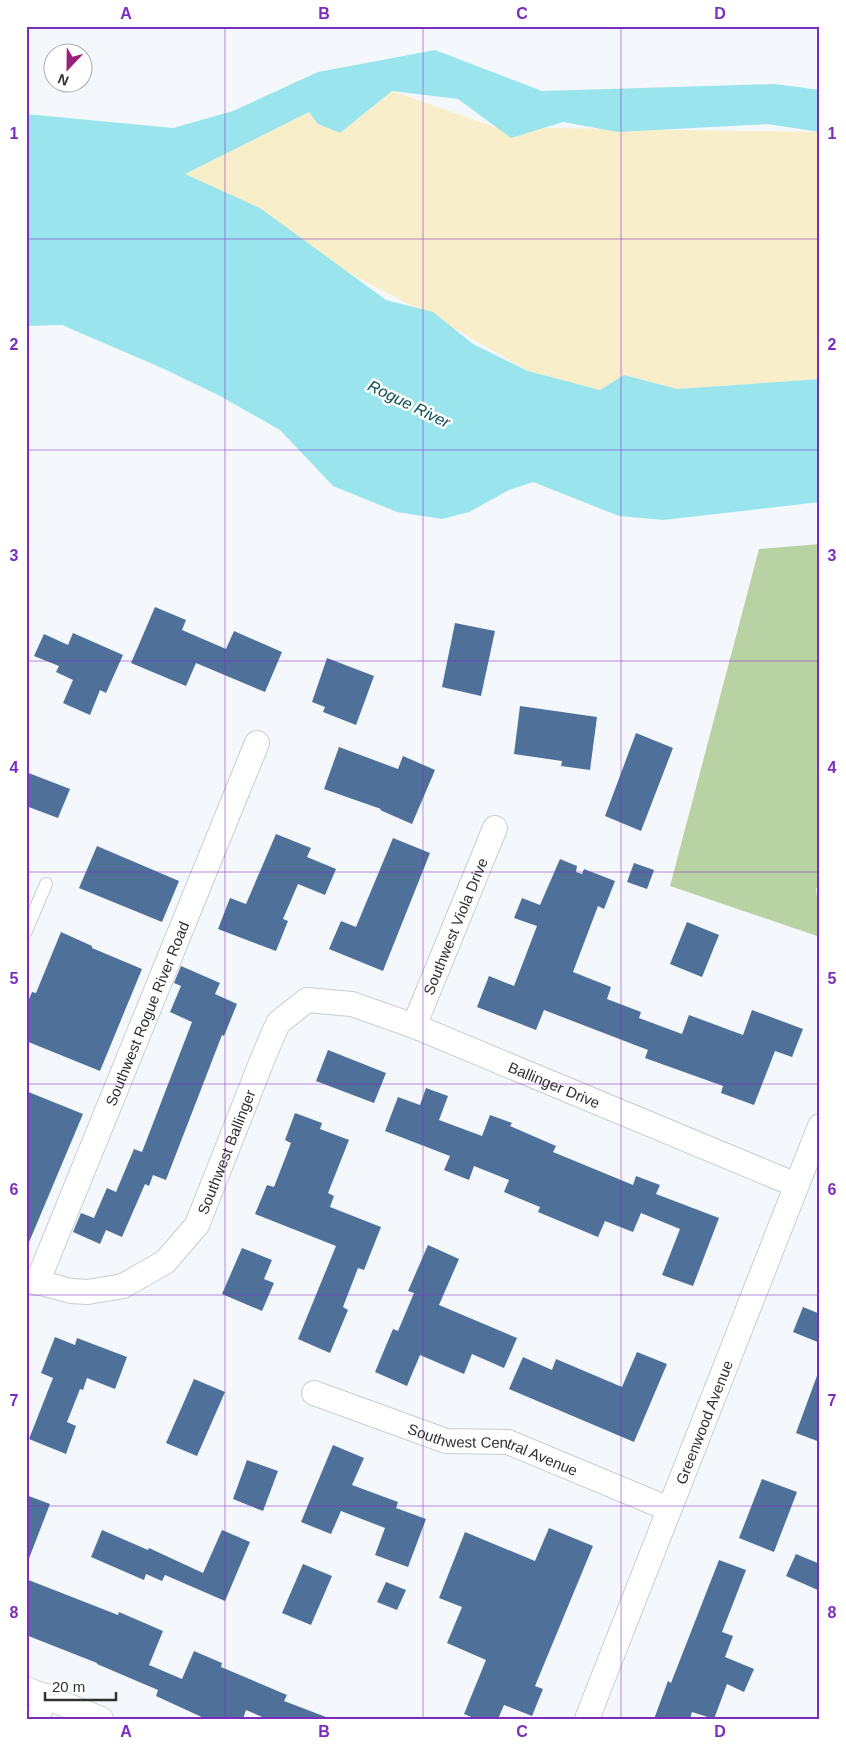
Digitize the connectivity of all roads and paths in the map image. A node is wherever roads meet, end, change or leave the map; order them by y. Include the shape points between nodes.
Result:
1 (257, 743) dead end
2 (495, 828) dead end
3 (46, 884) dead end
4 (26, 932) edge
5 (307, 1000) joint
6 (414, 1026) junction
7 (820, 1126) edge
8 (796, 1184) junction
9 (32, 1281) edge
10 (314, 1393) dead end
11 (669, 1509) junction
12 (36, 1693) edge
13 (37, 1719) edge
14 (101, 1719) edge
15 (588, 1719) edge

1 - 9 street, Southwest Rogue River Road
2 - 6 street, Southwest Viola Drive
3 - 4 lane
5 - 6 street, Ballinger Drive via 352,1004
5 - 9 street, Southwest Ballinger via 278,1023 197,1225 165,1262 123,1286 88,1292
6 - 8 street, Ballinger Drive
7 - 8 street, Greenwood Avenue
8 - 11 street, Greenwood Avenue
10 - 11 street, Southwest Central Avenue via 446,1441 508,1442
11 - 15 street, Greenwood Avenue
12 - 13 street
12 - 14 street

